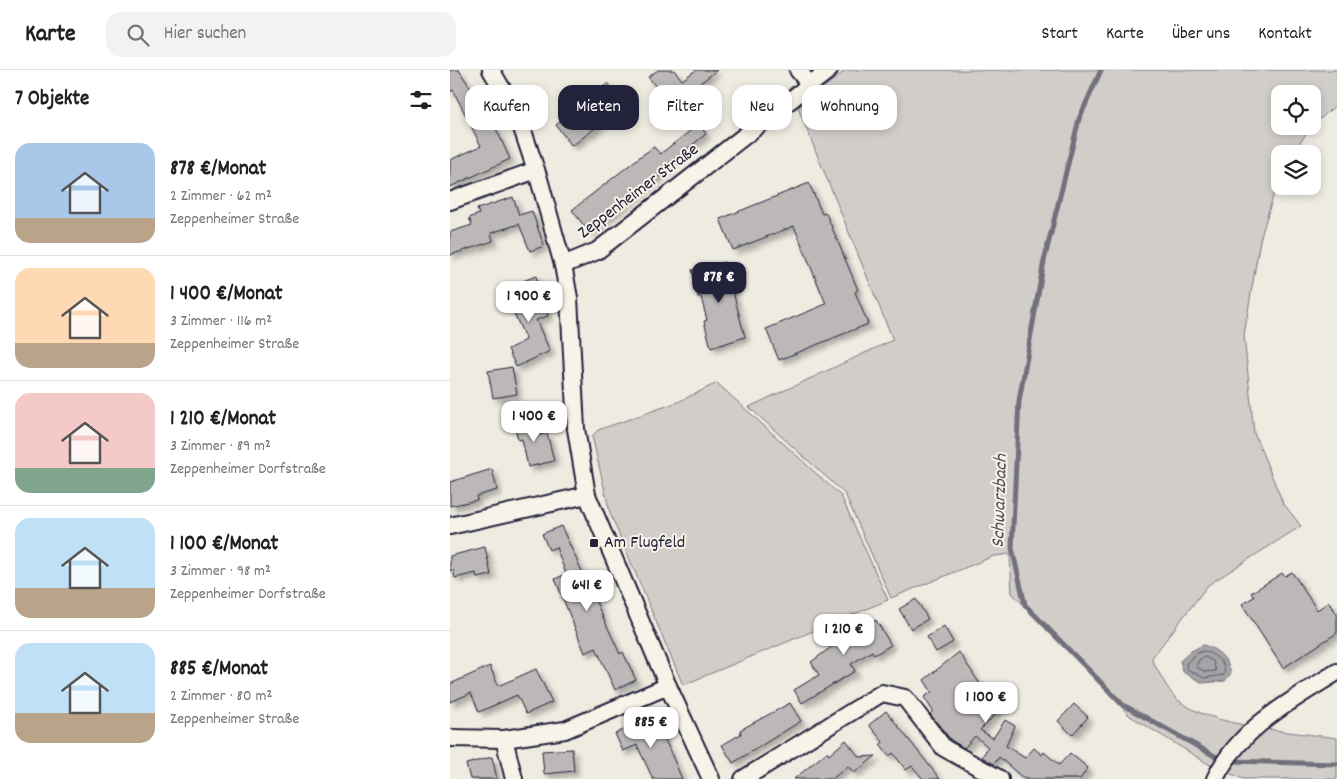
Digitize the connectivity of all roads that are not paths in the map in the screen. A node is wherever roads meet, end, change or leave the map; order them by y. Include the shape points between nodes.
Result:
1 (491, 70) edge
2 (798, 70) edge
3 (829, 70) edge
4 (810, 84) junction
5 (536, 170) junction
6 (450, 201) edge
7 (563, 264) junction
8 (587, 495) junction
9 (450, 526) edge
10 (1337, 672) edge
11 (668, 686) junction
12 (450, 738) edge
13 (504, 739) junction
14 (1216, 775) edge
15 (514, 779) edge
16 (711, 779) edge
17 (742, 779) edge
18 (1000, 779) edge

1 - 5 street, Zeppenheimer Straße via 518,116
2 - 4 street
3 - 4 street, Zeppenheimer Straße
4 - 7 street, Zeppenheimer Straße via 598,251
5 - 6 street
5 - 7 street, Zeppenheimer Straße
7 - 8 street, Zeppenheimer Straße via 569,298 576,430
8 - 9 street
8 - 11 street, Zeppenheimer Straße
10 - 14 street via 1263,718
11 - 13 street via 565,730
11 - 16 street, Zeppenheimer Straße
12 - 13 street
13 - 15 street
17 - 18 street via 882,693 905,698 944,748

